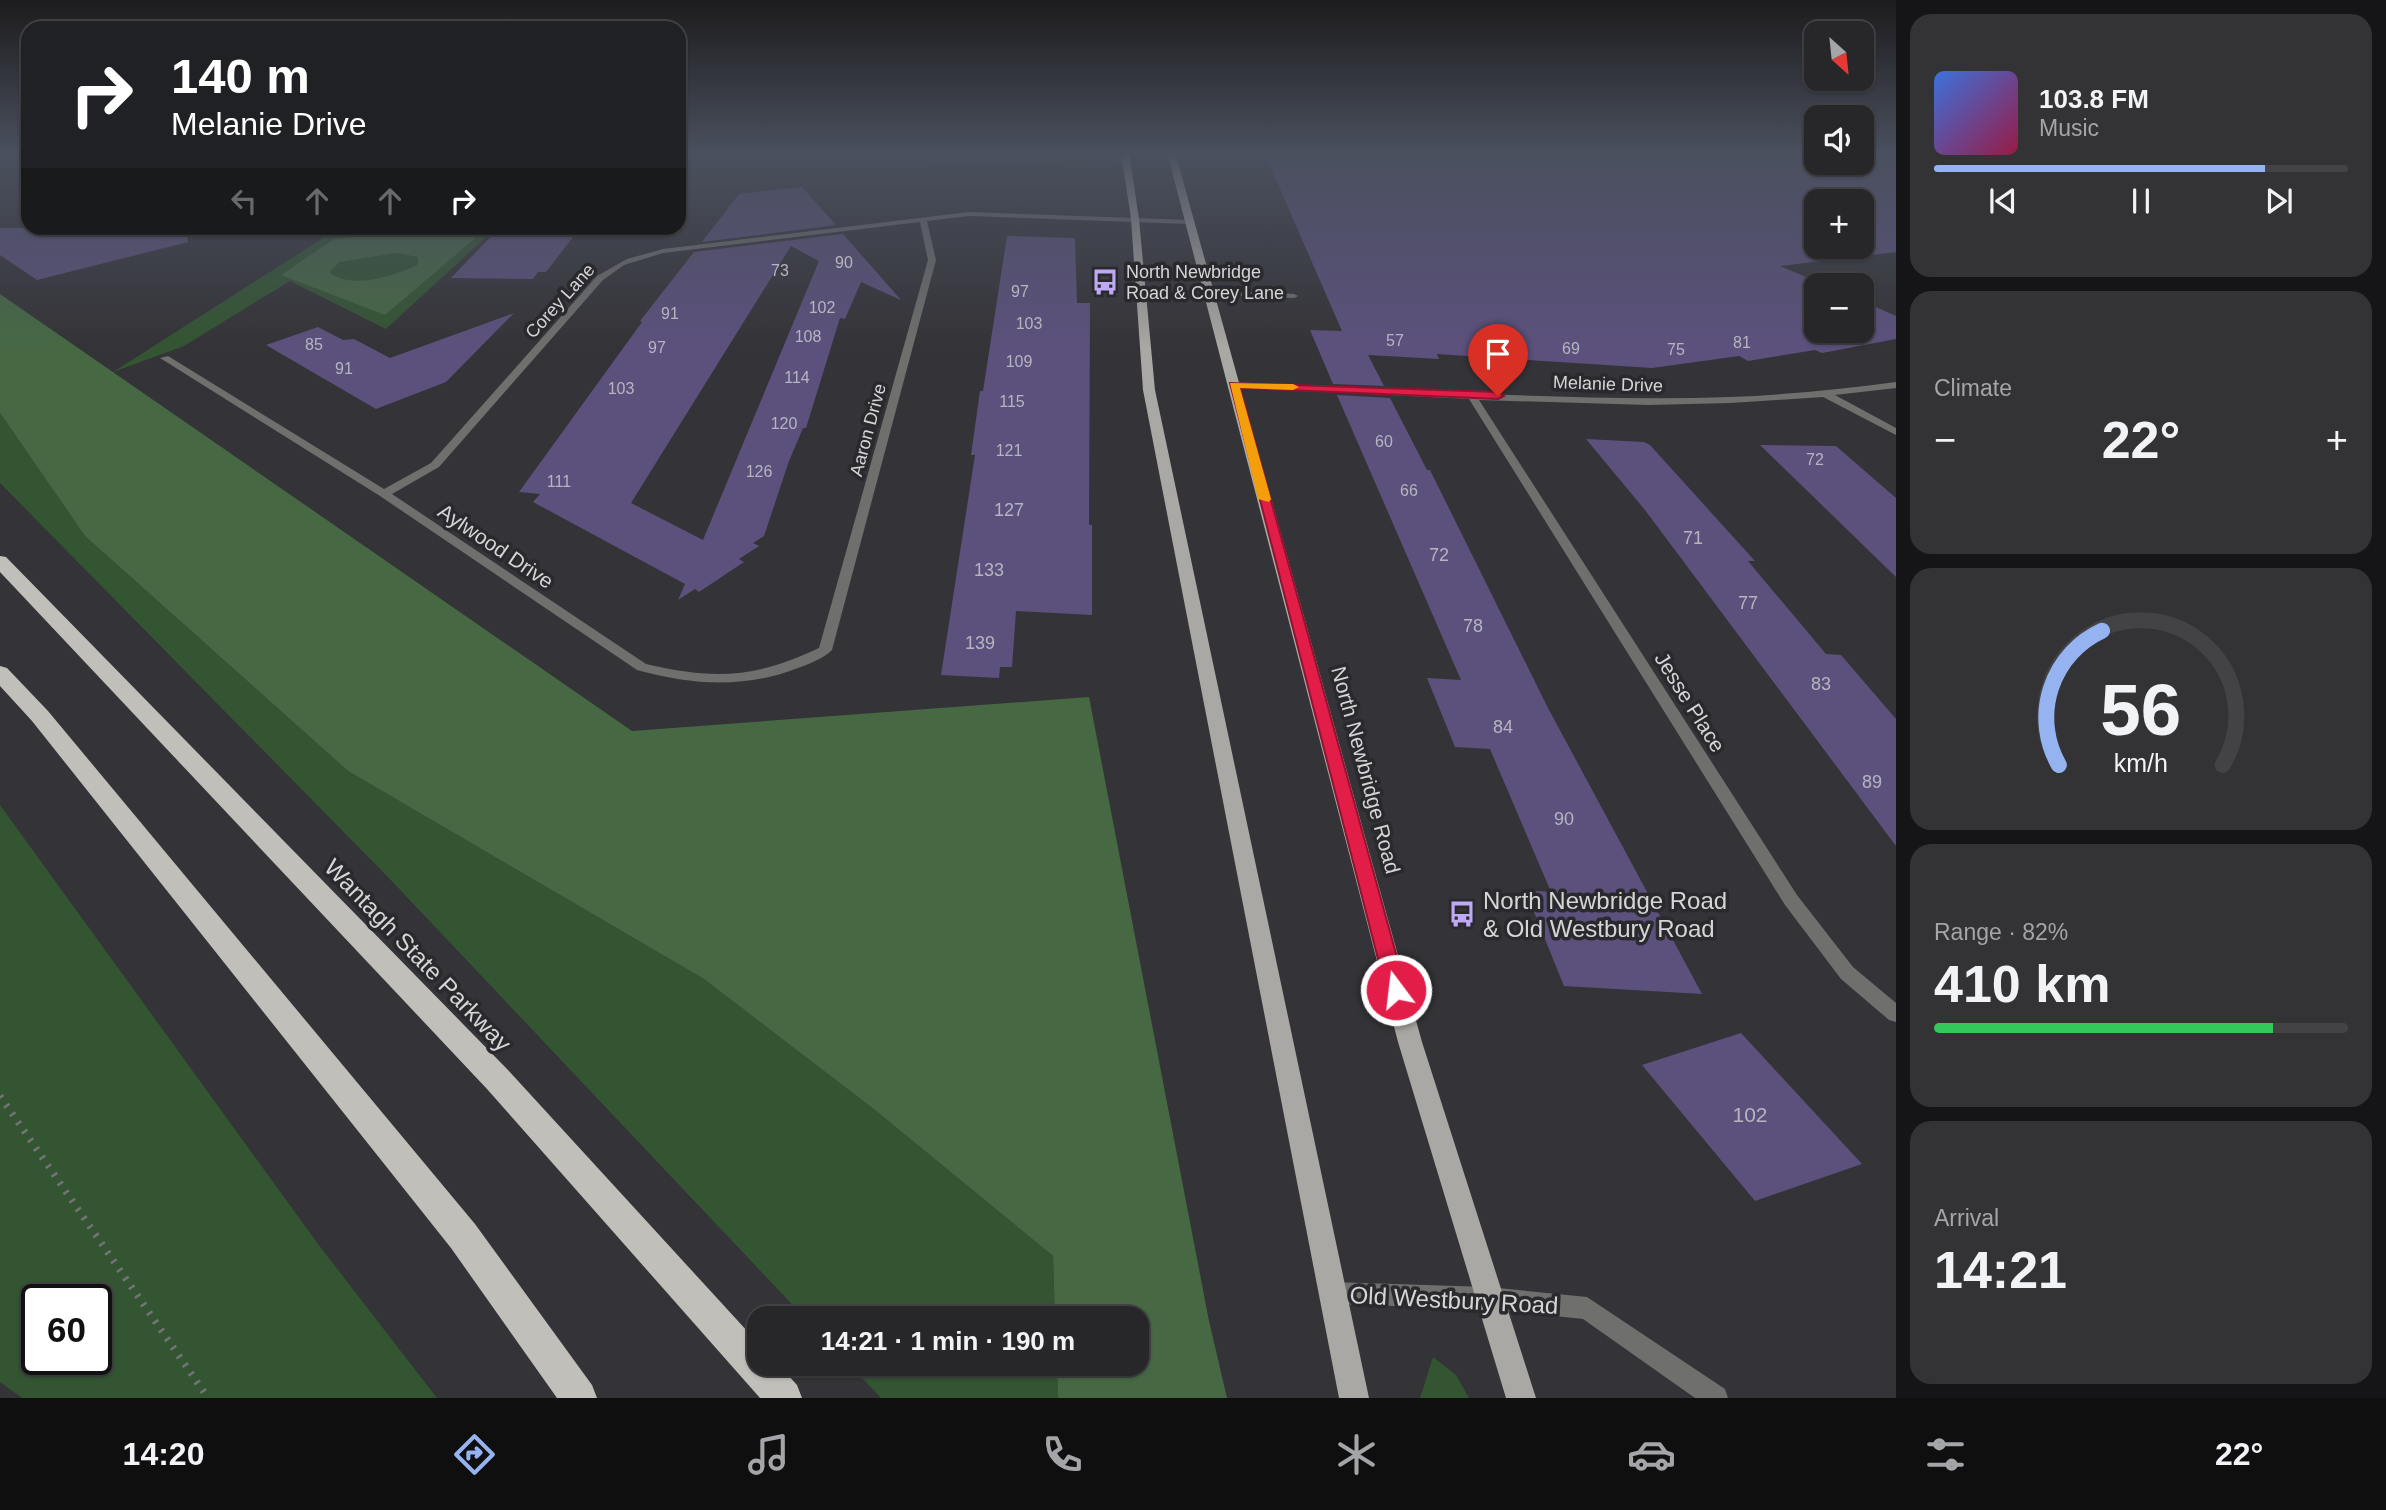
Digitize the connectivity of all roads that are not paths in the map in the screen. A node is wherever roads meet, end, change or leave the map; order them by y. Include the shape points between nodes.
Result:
1 (932, 217) edge
2 (1077, 217) edge
3 (1189, 217) edge
4 (923, 218) junction
5 (1135, 219) junction
6 (1190, 222) junction
7 (1209, 292) junction
8 (1294, 296) dead end
9 (165, 358) dead end
10 (1896, 384) edge
11 (1234, 385) junction
12 (1470, 394) junction
13 (1827, 395) junction
14 (1896, 432) edge
15 (384, 494) junction
16 (0, 561) edge
17 (825, 650) joint
18 (0, 673) edge
19 (1896, 1014) edge
20 (1332, 1293) junction
21 (1488, 1298) junction
22 (579, 1398) edge
23 (784, 1398) edge
24 (1354, 1398) edge
25 (1521, 1398) edge
26 (1716, 1398) edge

1 - 4 street, Corey Lane
2 - 5 street, Corey Lane
3 - 6 main road, North Newbridge Road
4 - 15 street, Corey Lane via 663,251 614,266 435,465
4 - 17 street, Aaron Drive via 932,260
5 - 6 street, Corey Lane
5 - 20 main road via 1149,390
6 - 7 main road, North Newbridge Road
7 - 8 street
7 - 11 main road, North Newbridge Road
9 - 15 street, Aylwood Drive
10 - 13 street, Melanie Drive
11 - 12 street, Melanie Drive
11 - 21 main road, North Newbridge Road via 1410,1042
12 - 13 street, Melanie Drive via 1715,402
12 - 19 street, Jesse Place via 1791,900 1847,973
13 - 14 street
15 - 17 street, Aylwood Drive via 642,667 686,679 728,680 789,670
16 - 23 highway, Wantagh State Parkway via 497,1079
18 - 22 highway via 463,1236
20 - 21 street, Old Westbury Road
20 - 24 main road
21 - 25 main road, North Newbridge Road
21 - 26 street, Old Westbury Road via 1587,1308

